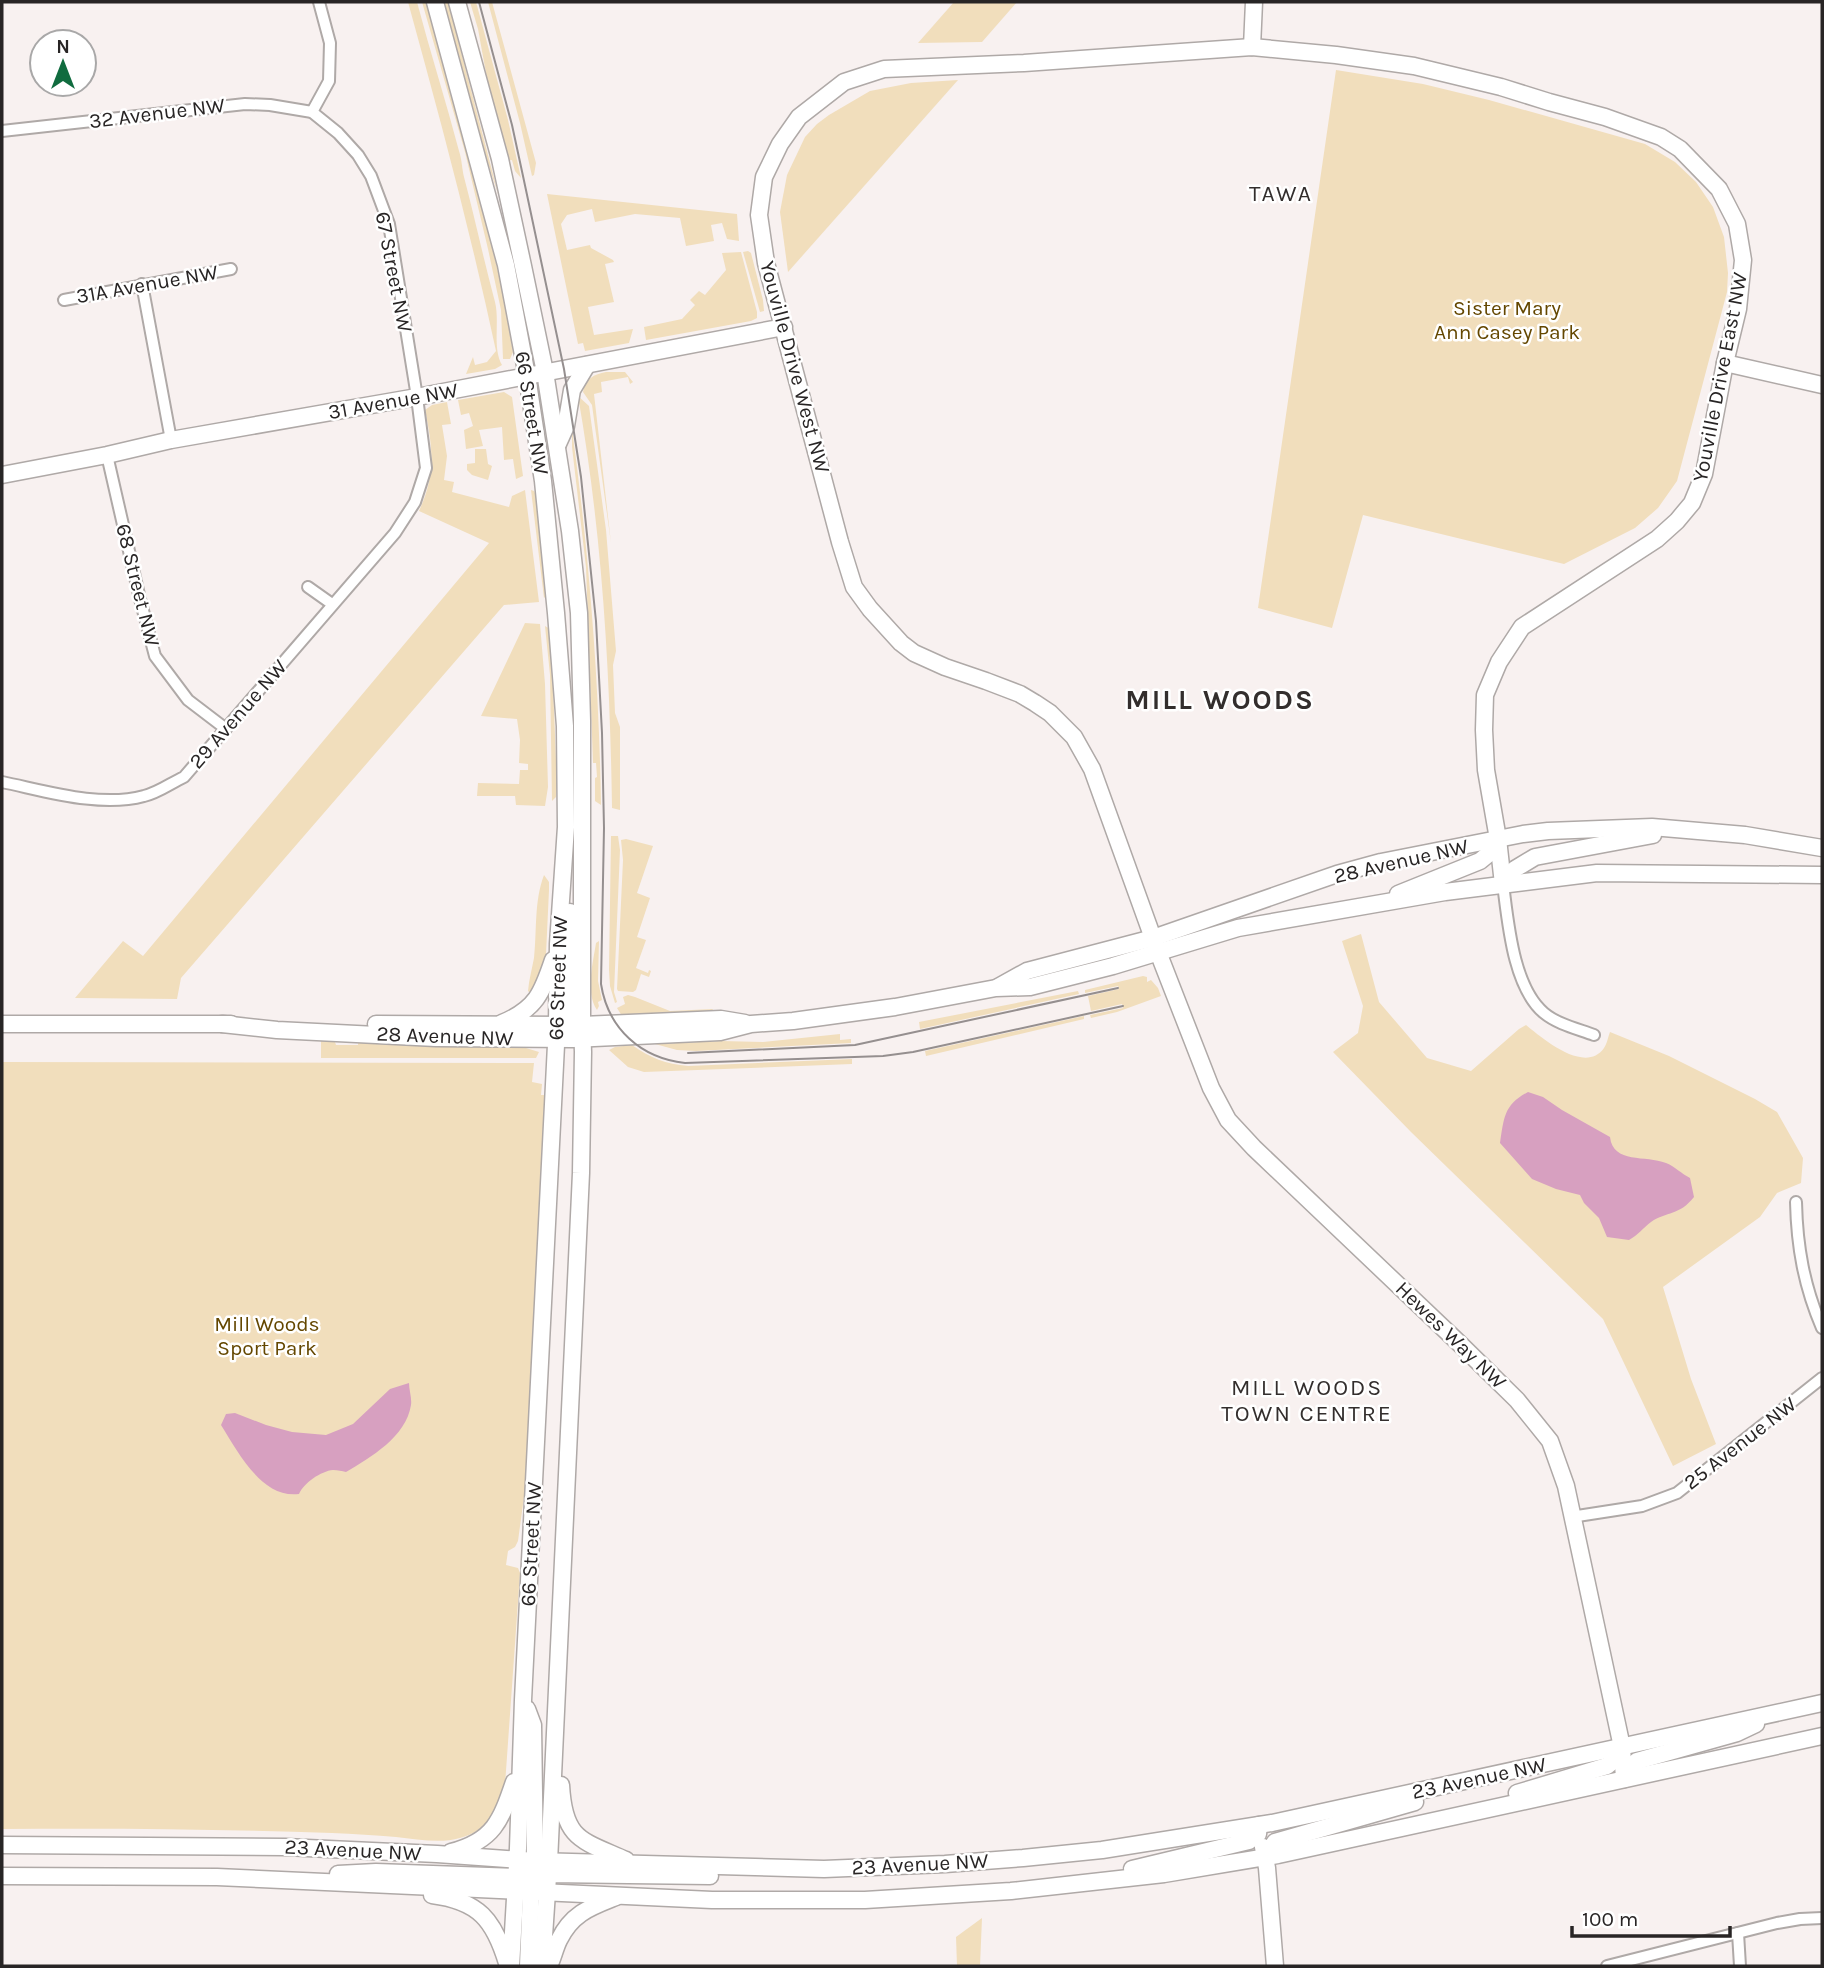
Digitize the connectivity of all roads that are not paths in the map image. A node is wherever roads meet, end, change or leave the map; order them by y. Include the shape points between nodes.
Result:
1 (319, 2) edge
2 (435, 2) edge
3 (457, 2) edge
4 (1254, 2) edge
5 (1252, 47) junction
6 (312, 112) junction
7 (2, 131) edge
8 (231, 269) dead end
9 (142, 284) junction
10 (64, 300) dead end
11 (784, 327) junction
12 (1725, 363) junction
13 (587, 365) junction
14 (545, 372) junction
15 (527, 376) junction
16 (1822, 385) edge
17 (417, 397) junction
18 (171, 440) junction
19 (557, 446) junction
20 (107, 455) junction
21 (2, 475) edge
22 (401, 525) joint
23 (308, 587) dead end
24 (332, 604) junction
25 (226, 729) junction
26 (2, 782) edge
27 (1687, 829) junction
28 (1498, 839) junction
29 (1822, 848) edge
30 (1822, 875) edge
31 (563, 883) junction
32 (1503, 884) junction
33 (1366, 906) junction
34 (558, 944) junction
35 (1155, 945) junction
36 (2, 1024) edge
37 (222, 1024) junction
38 (495, 1025) junction
39 (570, 1032) junction
40 (1594, 1035) dead end
41 (1796, 1202) dead end
42 (1822, 1328) edge
43 (1822, 1378) edge
44 (1572, 1517) junction
45 (523, 1700) junction
46 (1822, 1703) edge
47 (1783, 1712) junction
48 (1822, 1736) edge
49 (554, 1741) junction
50 (1622, 1747) junction
51 (520, 1763) junction
52 (1624, 1779) junction
53 (1466, 1781) junction
54 (1466, 1813) junction
55 (1259, 1825) junction
56 (2, 1844) edge
57 (438, 1854) junction
58 (1265, 1857) junction
59 (517, 1860) junction
60 (635, 1864) junction
61 (824, 1869) junction
62 (2, 1876) edge
63 (534, 1878) junction
64 (308, 1881) junction
65 (1086, 1883) junction
66 (389, 1885) junction
67 (622, 1895) junction
68 (1822, 1918) edge
69 (1738, 1933) junction
70 (509, 1966) edge
71 (528, 1966) edge
72 (542, 1966) edge
73 (550, 1966) edge
74 (1275, 1966) edge
75 (1607, 1966) edge
76 (1740, 1966) edge

1 - 6 street via 330,43 329,82
2 - 15 main road, 66 Street NW via 506,265
3 - 14 main road, 66 Street NW via 500,159
4 - 5 main road
5 - 11 main road, Youville Drive West NW via 884,69 844,82 799,117 764,177 759,215 766,263
5 - 12 main road, Youville Drive East NW via 1414,66 1605,117 1661,137 1680,149 1718,189 1737,224 1743,260 1738,309
6 - 7 street, 32 Avenue NW via 228,104
6 - 17 street, 67 Street NW via 358,155 389,224
8 - 9 street, 31A Avenue NW
9 - 10 street, 31A Avenue NW
9 - 18 street
11 - 13 main road, 31 Avenue NW
11 - 35 main road, Youville Drive West NW via 854,587 884,627 914,653 1020,694 1051,713 1073,737 1092,769
12 - 16 main road
12 - 28 main road, Youville Drive East NW via 1704,474 1692,503 1657,539 1522,627 1499,663 1485,695 1484,730
13 - 14 main road, 31 Avenue NW
13 - 19 main road via 571,393 566,426
14 - 15 main road, 31 Avenue NW
14 - 19 main road, 66 Street NW
15 - 17 main road, 31 Avenue NW
15 - 31 main road, 66 Street NW via 544,481 563,686
17 - 18 main road, 31 Avenue NW
17 - 22 street, 67 Street NW via 426,468 415,502
18 - 20 main road, 31 Avenue NW
19 - 39 main road, 66 Street NW via 579,613 583,782
20 - 21 main road, 31 Avenue NW
20 - 25 street, 68 Street NW via 155,656 188,700
22 - 24 street, 29 Avenue NW
23 - 24 street
24 - 25 street, 29 Avenue NW
25 - 26 street, 29 Avenue NW via 184,777 144,796 93,799
27 - 28 main road, 28 Avenue NW via 1548,831
27 - 29 main road, 28 Avenue NW
27 - 32 main road via 1535,857 1515,869
28 - 32 main road, Youville Drive East NW
28 - 33 main road via 1480,860
28 - 35 main road, 28 Avenue NW via 1337,874
30 - 32 main road, 28 Avenue NW via 1597,873
31 - 34 main road, 66 Street NW
31 - 39 main road via 570,901
32 - 33 main road, 28 Avenue NW
32 - 40 street via 1515,960 1528,994 1544,1013
33 - 35 main road, 28 Avenue NW
34 - 38 main road via 535,1002
34 - 39 main road, 66 Street NW
35 - 39 main road, 28 Avenue NW via 1027,971 996,988 895,1007 751,1024 720,1032
35 - 44 main road, Hewes Way NW via 1228,1120 1524,1408 1550,1441
36 - 37 main road, 28 Avenue NW
37 - 38 main road, 28 Avenue NW
37 - 39 main road, 28 Avenue NW via 436,1038
38 - 39 main road, 28 Avenue NW
39 - 45 main road, 66 Street NW
39 - 49 main road, 66 Street NW via 581,1172
41 - 42 street via 1797,1237 1810,1300
43 - 44 street, 25 Avenue NW via 1677,1493 1642,1506
44 - 50 main road, Hewes Way NW
45 - 51 main road, 66 Street NW
45 - 63 main road via 533,1725
46 - 47 main road, 23 Avenue NW
47 - 50 main road, 23 Avenue NW
47 - 52 main road via 1737,1734 1637,1761
48 - 52 main road, 23 Avenue NW
49 - 60 main road via 562,1801 574,1834
49 - 63 main road, 66 Street NW
50 - 52 main road, Hewes Way NW
50 - 53 main road, 23 Avenue NW
50 - 54 main road via 1607,1766
51 - 57 main road via 498,1823 478,1841
51 - 59 main road, 66 Street NW
52 - 54 main road, 23 Avenue NW
53 - 55 main road, 23 Avenue NW
53 - 58 main road via 1415,1802 1275,1842
54 - 58 main road, 23 Avenue NW
55 - 58 main road
55 - 61 main road, 23 Avenue NW via 1023,1858
55 - 65 main road via 1258,1834 1249,1842
56 - 57 main road, 23 Avenue NW
57 - 59 main road, 23 Avenue NW
58 - 65 main road, 23 Avenue NW
58 - 74 main road
59 - 63 main road, 66 Street NW
60 - 61 main road, 23 Avenue NW
60 - 63 main road, 23 Avenue NW
61 - 63 main road
62 - 64 main road, 23 Avenue NW
63 - 64 main road via 376,1872
63 - 66 main road, 23 Avenue NW
63 - 67 main road, 23 Avenue NW
63 - 70 main road, 66 Street NW
63 - 71 main road
63 - 72 main road, 66 Street NW
64 - 66 main road, 23 Avenue NW
65 - 67 main road, 23 Avenue NW via 865,1900
66 - 70 main road via 460,1900 478,1910 494,1929
67 - 73 main road via 570,1922
68 - 69 street
69 - 75 street
69 - 76 street

